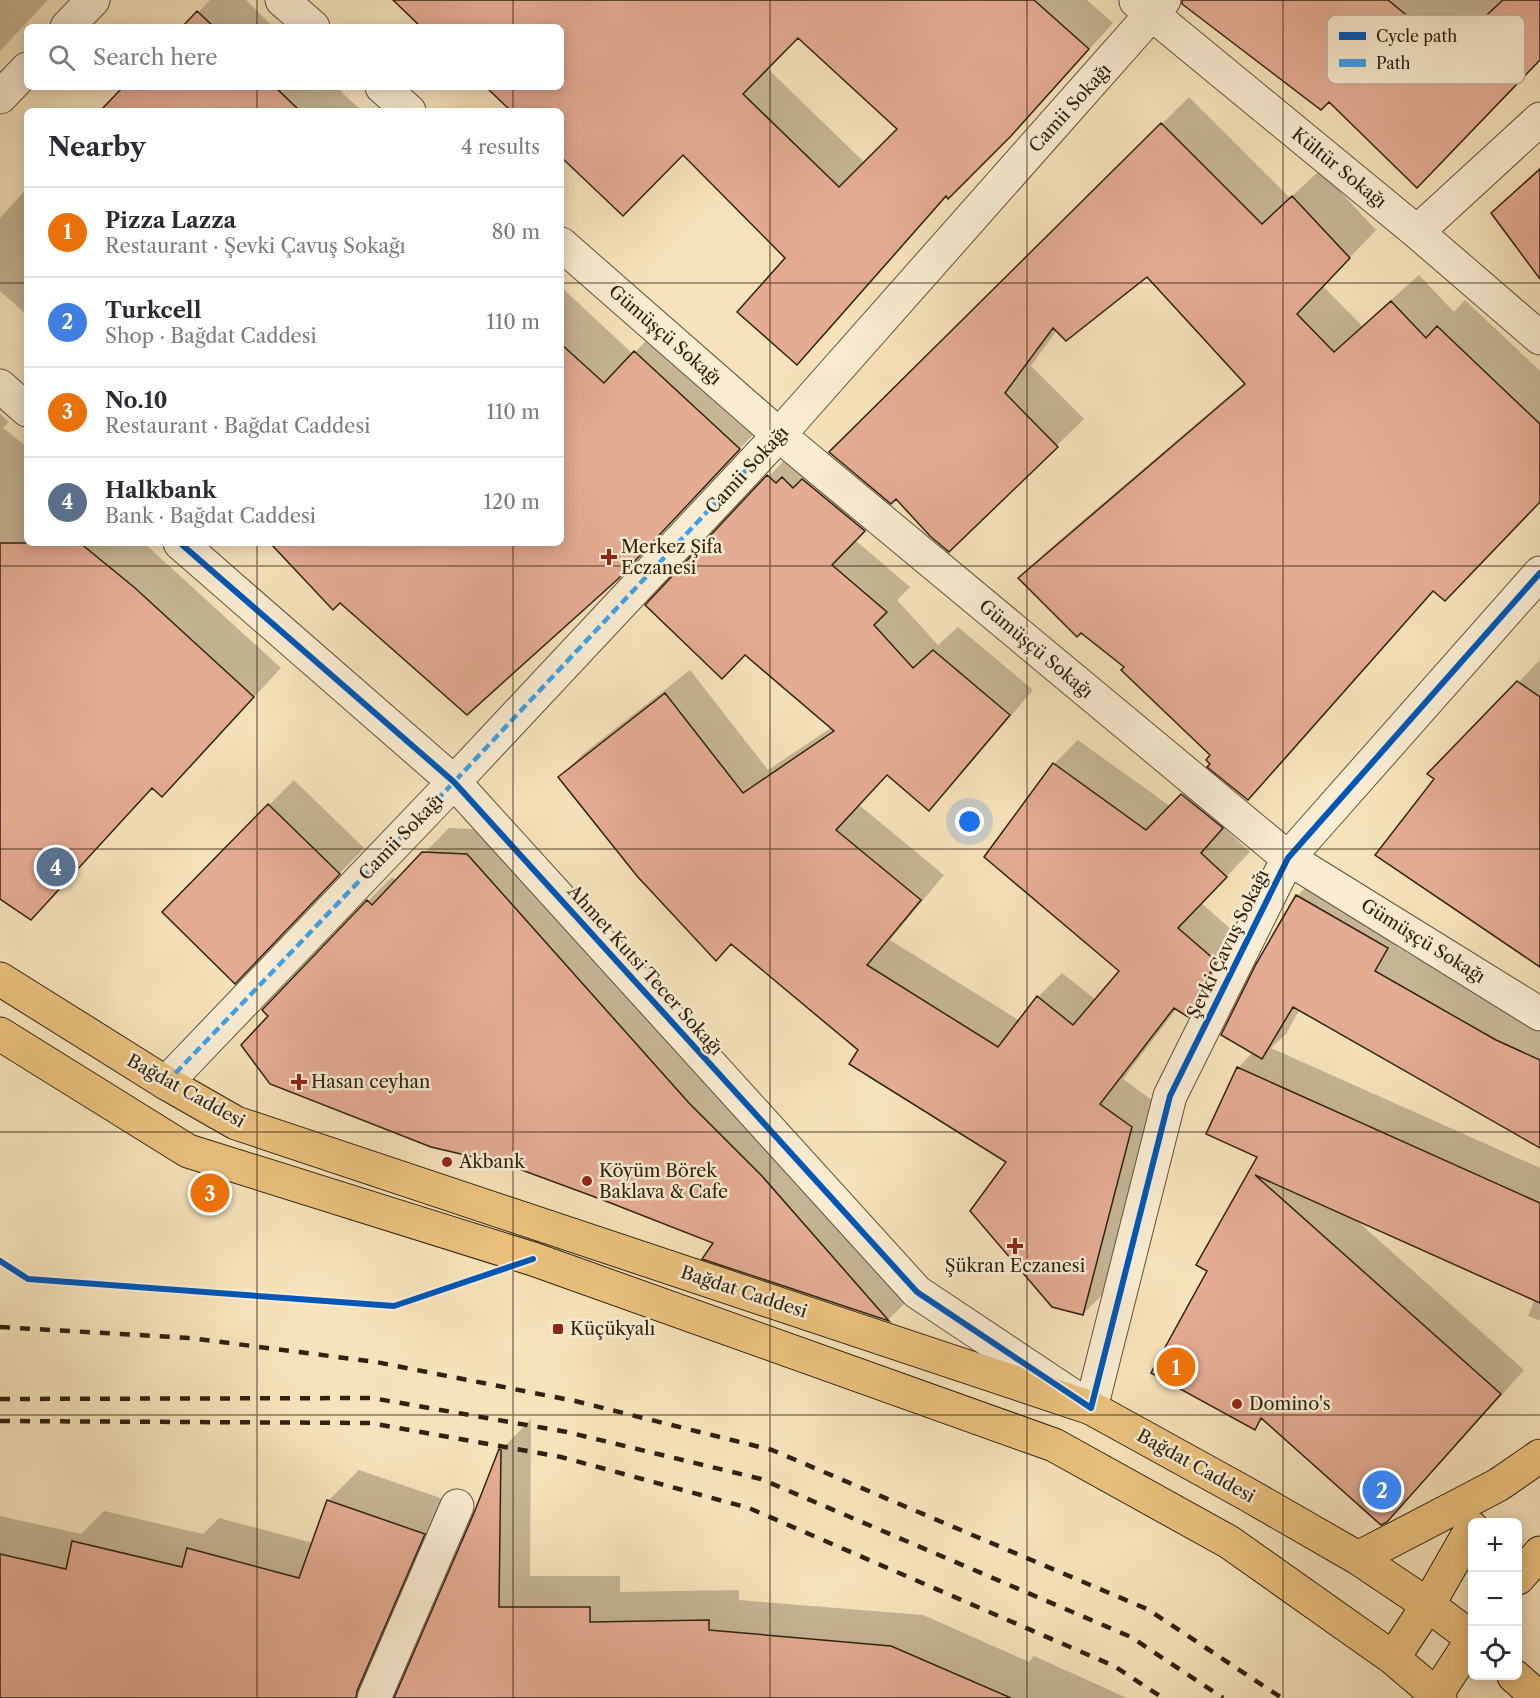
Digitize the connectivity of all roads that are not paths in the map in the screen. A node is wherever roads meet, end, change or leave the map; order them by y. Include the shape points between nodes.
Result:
1 (93, 0) edge
2 (282, 0) edge
3 (1151, 5) edge
4 (71, 24) edge
5 (310, 24) edge
6 (24, 72) edge
7 (385, 90) edge
8 (0, 97) edge
9 (406, 108) edge
10 (1540, 119) edge
11 (1417, 232) junction
12 (564, 247) edge
13 (1536, 328) edge
14 (0, 386) edge
15 (24, 407) edge
16 (779, 435) junction
17 (183, 546) edge
18 (1540, 573) edge
19 (454, 782) junction
20 (1288, 858) junction
21 (0, 979) edge
22 (1540, 1014) edge
23 (0, 1034) edge
24 (166, 1083) junction
25 (1091, 1408) junction
26 (1540, 1456) edge
27 (1498, 1485) junction
28 (457, 1506) dead end
29 (1478, 1518) edge
30 (1468, 1537) edge
31 (1540, 1553) edge
32 (1358, 1558) junction
33 (1522, 1573) edge
34 (1428, 1605) junction
35 (1468, 1635) edge
36 (1468, 1647) edge
37 (1393, 1658) junction
38 (1519, 1680) edge
39 (1438, 1696) edge
40 (374, 1698) edge
41 (1539, 1698) edge

1 - 4 street
2 - 5 street
3 - 11 street, Kültür Sokağı
3 - 16 street, Camii Sokağı
6 - 8 street
7 - 9 street
10 - 11 street
11 - 13 street, Kültür Sokağı
12 - 16 street, Gümüşçü Sokağı
14 - 15 street
16 - 19 street, Camii Sokağı
16 - 20 street, Gümüşçü Sokağı
17 - 19 street, Ahmet Kutsi Tecer Sokağı
18 - 20 street, Şevki Çavuş Sokağı
19 - 24 street, Camii Sokağı
19 - 25 street, Ahmet Kutsi Tecer Sokağı via 917,1292
20 - 22 street, Gümüşçü Sokağı
20 - 25 street, Şevki Çavuş Sokağı via 1170,1096
21 - 24 main road, Bağdat Caddesi
23 - 37 main road via 188,1151 540,1261 1054,1445 1229,1542
24 - 25 main road, Bağdat Caddesi via 236,1122
25 - 32 main road, Bağdat Caddesi
26 - 27 main road
27 - 29 main road
27 - 32 main road
28 - 40 street
30 - 34 main road
31 - 33 main road
32 - 34 main road, Bağdat Caddesi
34 - 35 main road, Bağdat Caddesi
34 - 37 main road
36 - 39 main road
37 - 39 main road
38 - 41 main road

